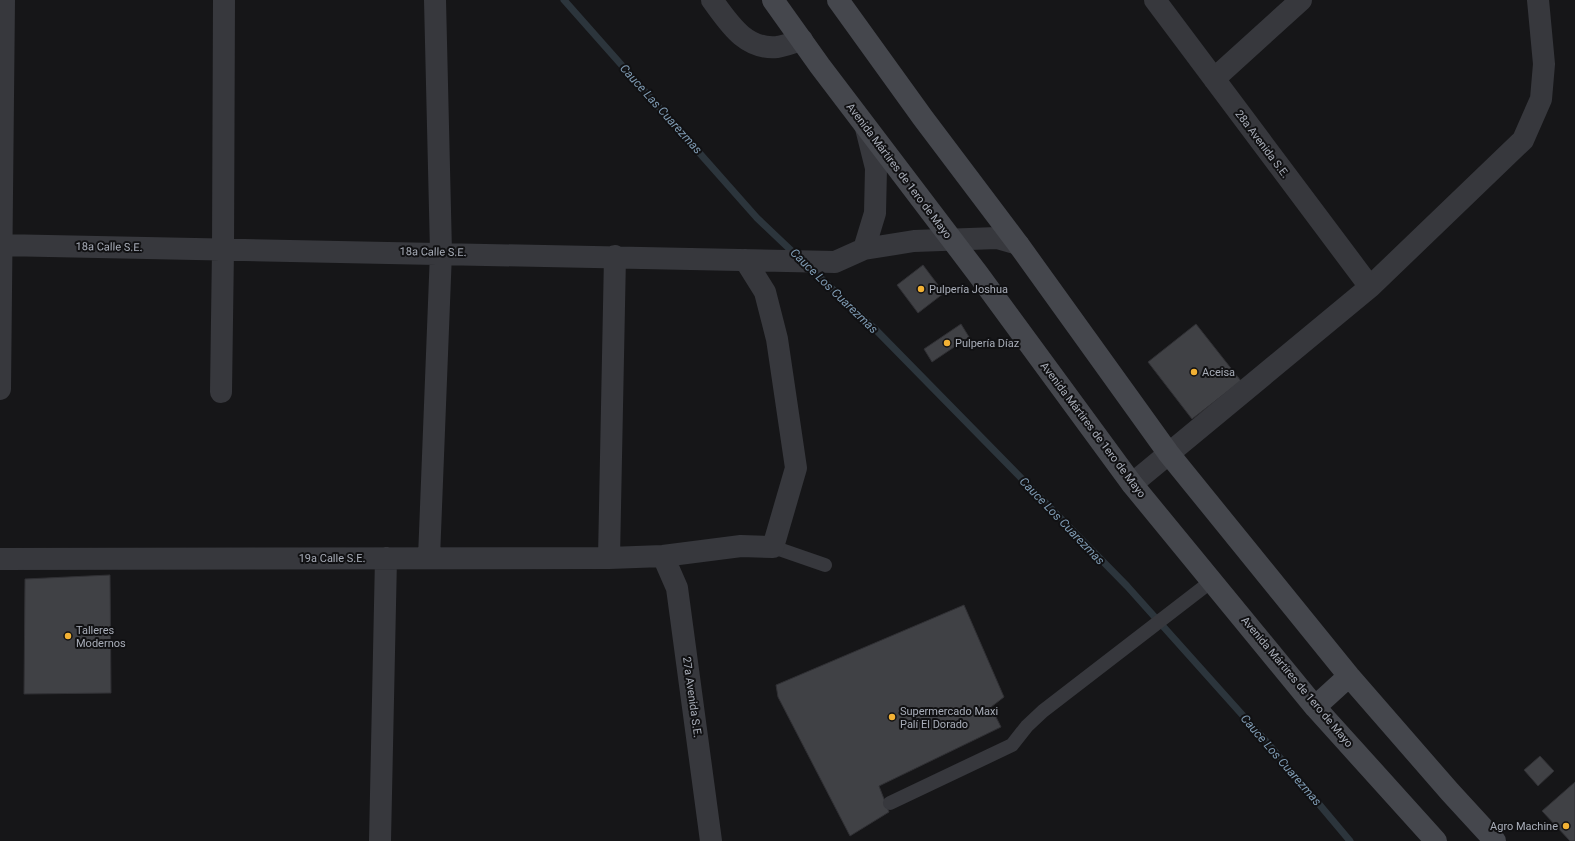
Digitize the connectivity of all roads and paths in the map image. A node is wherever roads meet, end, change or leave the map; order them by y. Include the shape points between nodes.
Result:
1 (4, 0) edge
2 (224, 0) edge
3 (435, 0) edge
4 (712, 0) edge
5 (773, 0) edge
6 (838, 0) edge
7 (1155, 0) edge
8 (1301, 0) edge
9 (1538, 0) edge
10 (802, 40) junction
11 (1214, 79) junction
12 (866, 128) junction
13 (951, 240) junction
14 (1018, 244) junction
15 (1, 245) edge
16 (223, 249) junction
17 (864, 249) junction
18 (441, 252) junction
19 (615, 256) junction
20 (754, 261) junction
21 (1370, 287) junction
22 (0, 389) edge
23 (220, 392) dead end
24 (1169, 454) junction
25 (1132, 484) junction
26 (772, 547) junction
27 (663, 556) junction
28 (386, 558) junction
29 (429, 558) junction
30 (608, 558) junction
31 (0, 559) edge
32 (824, 566) dead end
33 (1213, 580) junction
34 (1349, 676) junction
35 (1315, 706) junction
36 (890, 803) dead end
37 (380, 841) edge
38 (711, 841) edge
39 (1436, 841) edge
40 (1495, 841) edge

1 - 15 street
2 - 16 street
3 - 18 street
4 - 10 street via 737,32 755,45 777,47
5 - 10 main road, Avenida Mártires de 1ero de Mayo
6 - 14 main road
7 - 11 street, 28a Avenida S.E.
8 - 11 street
9 - 21 street via 1544,64 1541,99 1523,140
10 - 12 main road, Avenida Mártires de 1ero de Mayo
11 - 21 street, 28a Avenida S.E.
12 - 13 main road, Avenida Mártires de 1ero de Mayo
12 - 17 street via 876,168 875,213
13 - 14 street, 18a Calle S.E. via 997,238
13 - 17 street, 18a Calle S.E. via 914,241
13 - 25 main road, Avenida Mártires de 1ero de Mayo
14 - 24 main road
15 - 16 street, 18a Calle S.E.
15 - 22 street
16 - 18 street, 18a Calle S.E.
16 - 23 street
17 - 20 street, 18a Calle S.E. via 835,262
18 - 19 street, 18a Calle S.E.
18 - 29 street
19 - 20 street, 18a Calle S.E.
19 - 30 street
20 - 26 street via 766,292 777,339 796,468
21 - 24 street
24 - 25 street
24 - 34 main road
25 - 33 main road, Avenida Mártires de 1ero de Mayo
26 - 27 street, 19a Calle S.E. via 740,546
26 - 32 lane
27 - 30 street, 19a Calle S.E.
27 - 38 street, 27a Avenida S.E. via 677,588
28 - 29 street, 19a Calle S.E.
28 - 31 street, 19a Calle S.E.
28 - 37 street
29 - 30 street, 19a Calle S.E.
33 - 35 main road, Avenida Mártires de 1ero de Mayo
33 - 36 lane via 1043,711 1012,745
34 - 35 main road
34 - 40 main road
35 - 39 main road, Avenida Mártires de 1ero de Mayo

